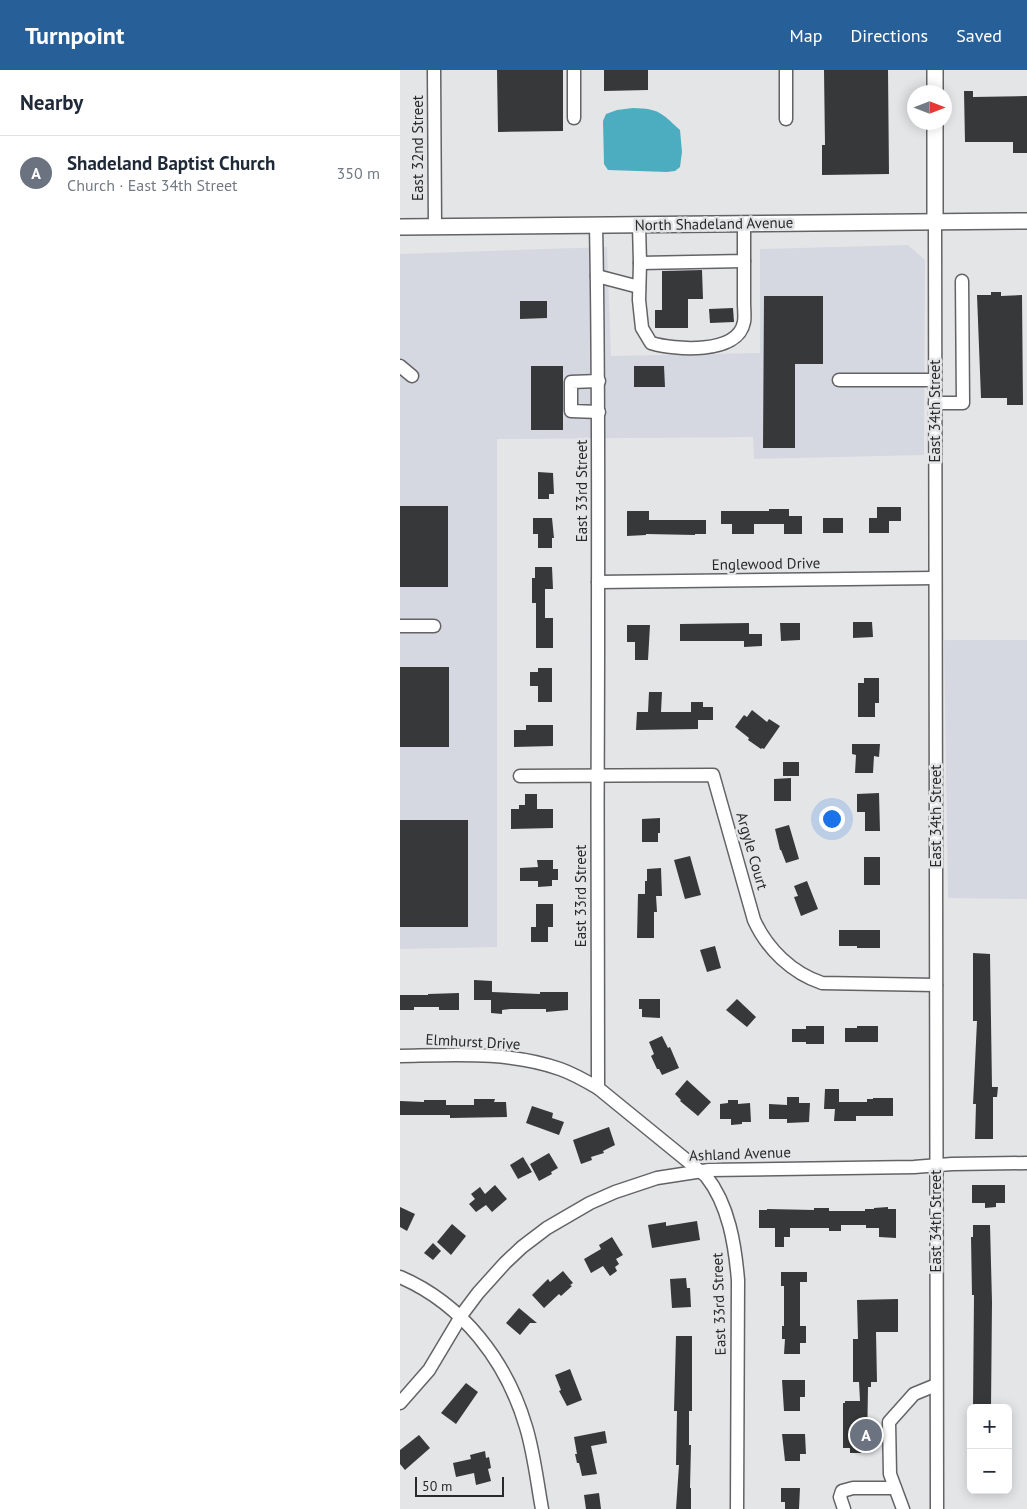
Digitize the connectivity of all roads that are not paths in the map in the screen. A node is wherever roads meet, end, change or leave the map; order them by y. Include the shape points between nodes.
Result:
1 (434, 70) edge
2 (574, 70) edge
3 (786, 70) edge
4 (935, 70) edge
5 (935, 85) edge
6 (574, 118) dead end
7 (786, 119) dead end
8 (935, 130) edge
9 (935, 221) junction
10 (1027, 221) edge
11 (744, 224) junction
12 (639, 225) junction
13 (435, 226) junction
14 (596, 226) junction
15 (400, 227) edge
16 (744, 260) junction
17 (640, 263) junction
18 (597, 276) junction
19 (962, 281) dead end
20 (639, 288) junction
21 (400, 366) edge
22 (412, 376) dead end
23 (839, 380) dead end
24 (935, 380) junction
25 (599, 381) junction
26 (935, 403) junction
27 (599, 412) junction
28 (935, 578) junction
29 (598, 582) junction
30 (400, 626) edge
31 (434, 626) dead end
32 (520, 776) dead end
33 (597, 776) junction
34 (936, 985) junction
35 (400, 1056) edge
36 (598, 1088) junction
37 (1027, 1163) edge
38 (936, 1166) junction
39 (700, 1170) junction
40 (400, 1277) edge
41 (460, 1317) junction
42 (936, 1385) junction
43 (400, 1403) edge
44 (895, 1488) junction
45 (542, 1509) edge
46 (737, 1509) edge
47 (844, 1509) edge
48 (903, 1509) edge
49 (937, 1509) edge

1 - 13 street, East 32nd Street
2 - 6 street
3 - 7 street
4 - 5 main road
8 - 9 main road, East 34th Street
9 - 10 main road, North Shadeland Avenue
9 - 11 main road, North Shadeland Avenue
9 - 24 street, East 34th Street
11 - 12 main road, North Shadeland Avenue
11 - 16 street
12 - 14 main road, North Shadeland Avenue
12 - 17 street
13 - 14 main road, North Shadeland Avenue
13 - 15 main road, North Shadeland Avenue
14 - 18 street, East 33rd Street
16 - 17 street
16 - 20 street via 744,323 739,334 726,343 709,347 666,347 651,343 642,328
17 - 20 street
18 - 20 street
18 - 25 street, East 33rd Street
19 - 26 street via 963,403
21 - 22 street
23 - 24 street
24 - 26 street, East 34th Street
25 - 27 street, East 33rd Street
25 - 27 street via 571,382 571,411
26 - 28 street, East 34th Street
27 - 29 street, East 33rd Street
28 - 29 street, Englewood Drive
28 - 34 street, East 34th Street
29 - 33 street, East 33rd Street
30 - 31 street
32 - 33 street, Argyle Court
33 - 34 street, Argyle Court via 713,774 754,920 761,936 777,954 810,979 822,983
33 - 36 street, East 33rd Street
34 - 38 street, East 34th Street
35 - 36 street, Elmhurst Drive via 484,1055 528,1061 564,1071
36 - 39 street, East 33rd Street
37 - 38 street, Ashland Avenue
38 - 39 street, Ashland Avenue
38 - 42 street, East 34th Street
39 - 41 street, Ashland Avenue via 630,1186 566,1216 513,1255 478,1292
39 - 46 street, East 33rd Street via 718,1194 730,1226 736,1258
40 - 41 street via 433,1295
41 - 43 street, Ashland Avenue via 429,1370
41 - 45 street via 491,1352 517,1400 528,1435
42 - 44 street via 914,1394 889,1422 890,1474
42 - 49 street, East 34th Street
44 - 47 street via 842,1490 840,1497
44 - 48 street

